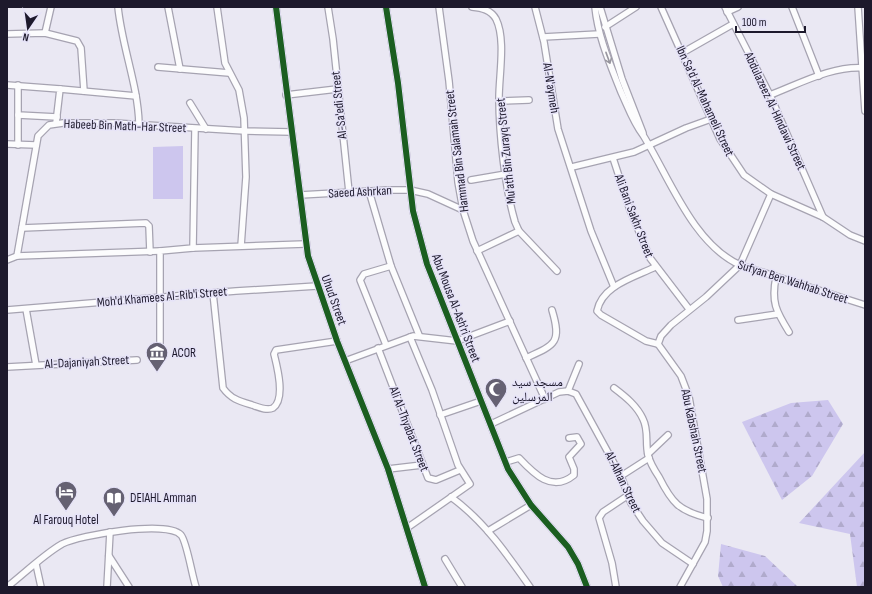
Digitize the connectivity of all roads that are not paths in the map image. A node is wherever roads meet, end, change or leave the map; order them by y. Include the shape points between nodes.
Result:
1 (51, 7) edge
2 (118, 7) edge
3 (168, 7) edge
4 (217, 7) edge
5 (276, 7) edge
6 (328, 7) edge
7 (332, 7) edge
8 (386, 7) edge
9 (439, 7) edge
10 (472, 7) edge
11 (535, 7) edge
12 (595, 7) edge
13 (600, 7) edge
14 (636, 7) edge
15 (661, 7) edge
16 (738, 7) edge
17 (792, 7) edge
18 (858, 7) edge
19 (726, 9) edge
20 (331, 18) junction
21 (732, 24) junction
22 (605, 27) junction
23 (45, 33) junction
24 (7, 34) edge
25 (599, 34) junction
26 (542, 37) junction
27 (682, 53) junction
28 (158, 67) dead end
29 (180, 68) junction
30 (864, 68) edge
31 (229, 72) junction
32 (819, 76) junction
33 (7, 85) edge
34 (18, 85) junction
35 (60, 89) junction
36 (337, 89) junction
37 (84, 91) junction
38 (286, 95) junction
39 (770, 95) junction
40 (136, 96) junction
41 (529, 100) dead end
42 (499, 102) junction
43 (190, 103) dead end
44 (865, 111) edge
45 (18, 115) junction
46 (711, 119) junction
47 (56, 120) junction
48 (139, 124) junction
49 (194, 129) junction
50 (206, 129) junction
51 (245, 131) junction
52 (291, 132) junction
53 (644, 135) junction
54 (7, 144) edge
55 (18, 145) junction
56 (649, 145) junction
57 (36, 146) junction
58 (613, 158) junction
59 (572, 167) junction
60 (506, 174) junction
61 (471, 180) dead end
62 (410, 190) junction
63 (369, 191) junction
64 (348, 192) junction
65 (771, 194) junction
66 (300, 195) junction
67 (463, 210) junction
68 (823, 217) junction
69 (22, 228) junction
70 (519, 231) junction
71 (865, 242) edge
72 (305, 244) junction
73 (241, 246) junction
74 (193, 248) junction
75 (160, 251) junction
76 (477, 251) junction
77 (150, 252) junction
78 (17, 256) junction
79 (7, 260) edge
80 (740, 265) junction
81 (391, 266) junction
82 (655, 267) junction
83 (556, 271) dead end
84 (776, 277) junction
85 (317, 286) junction
86 (614, 287) junction
87 (213, 293) junction
88 (161, 298) junction
89 (865, 305) edge
90 (26, 309) junction
91 (690, 309) junction
92 (7, 310) edge
93 (552, 310) dead end
94 (778, 314) junction
95 (738, 320) dead end
96 (510, 321) junction
97 (790, 332) dead end
98 (410, 336) junction
99 (419, 336) junction
100 (337, 341) junction
101 (457, 341) junction
102 (658, 344) junction
103 (386, 345) junction
104 (378, 348) junction
105 (160, 354) dead end
106 (526, 358) junction
107 (137, 360) dead end
108 (345, 361) junction
109 (579, 364) dead end
110 (36, 365) junction
111 (7, 367) edge
112 (614, 388) dead end
113 (568, 391) junction
114 (545, 399) junction
115 (481, 401) junction
116 (440, 415) junction
117 (491, 424) junction
118 (668, 435) dead end
119 (569, 438) dead end
120 (648, 456) junction
121 (506, 462) junction
122 (422, 465) junction
123 (388, 469) junction
124 (460, 470) junction
125 (621, 476) junction
126 (627, 496) junction
127 (451, 497) junction
128 (531, 505) junction
129 (708, 518) junction
130 (407, 528) junction
131 (488, 531) junction
132 (110, 532) junction
133 (109, 556) junction
134 (445, 559) dead end
135 (36, 564) junction
136 (693, 564) junction
137 (7, 587) edge
138 (41, 587) edge
139 (107, 587) edge
140 (129, 587) edge
141 (196, 587) edge
142 (426, 587) edge
143 (462, 587) edge
144 (530, 587) edge
145 (587, 587) edge
146 (616, 587) edge
147 (680, 587) edge

1 - 23 street
2 - 40 street
3 - 29 street
4 - 31 street via 225,62
5 - 38 street, Uhud Street
6 - 20 street, Al-Sa'edi Street
7 - 20 street, Al-Sa'edi Street
8 - 62 street, Abu Mousa Al-Ash'ri Street
9 - 67 street, Hammad Bin Salamah Street
10 - 42 street, Mu'ath Bin Zurayq Street via 490,12 497,22 500,37
11 - 26 street, Al-N'aymeh
12 - 25 street, Sufyan Ben Wahhab Street
13 - 22 street, Sufyan Ben Wahhab Street
14 - 22 street
15 - 27 street, Ibn Sa'd Al-Mahameli Street
16 - 19 street
17 - 32 street
18 - 30 street
19 - 21 street, Abdulazeez Al-Hindawi Street
20 - 36 street, Al-Sa'edi Street
21 - 27 street
21 - 39 street, Abdulazeez Al-Hindawi Street
22 - 53 street, Sufyan Ben Wahhab Street
23 - 24 street
23 - 37 street via 74,39 79,44
25 - 26 street
25 -> 53 street, Sufyan Ben Wahhab Street via 630,113
26 - 59 street, Al-N'aymeh via 554,114
27 - 46 street, Ibn Sa'd Al-Mahameli Street
28 - 29 street
29 - 31 street
30 - 32 street
30 - 44 street
31 - 51 street via 239,90
32 - 39 street
33 - 34 street
34 - 35 street
34 - 45 street
35 - 37 street
35 - 47 street
36 - 38 street
36 - 64 street, Al-Sa'edi Street
37 - 40 street
38 - 52 street, Uhud Street
39 - 68 street, Abdulazeez Al-Hindawi Street
40 - 48 street
41 - 42 street
42 - 60 street, Mu'ath Bin Zurayq Street
43 - 50 street
45 - 47 street
45 - 55 street
46 - 56 street
46 - 65 street, Ibn Sa'd Al-Mahameli Street via 735,164 752,182
47 - 48 street, Habeeb Bin Math-Har Street
47 - 57 street, Habeeb Bin Math-Har Street via 40,132
48 - 49 street, Habeeb Bin Math-Har Street
49 - 50 street, Habeeb Bin Math-Har Street
49 - 74 street
50 - 51 street, Habeeb Bin Math-Har Street
51 - 52 street, Habeeb Bin Math-Har Street
51 - 73 street via 246,177
52 - 66 street, Uhud Street
53 - 56 street, Sufyan Ben Wahhab Street
54 - 55 street
55 - 57 street
56 - 58 street
56 - 80 street, Sufyan Ben Wahhab Street via 697,227 717,250
57 - 69 street, Habeeb Bin Math-Har Street
58 - 59 street
58 - 82 street, Ali Bani Sakhr Street via 631,214
59 - 86 street, Al-N'aymeh via 591,231
60 - 61 street
60 - 70 street, Mu'ath Bin Zurayq Street
62 - 63 street, Saeed Ashrkan
62 - 67 street, Saeed Ashrkan via 428,194
62 - 101 street, Abu Mousa Al-Ash'ri Street via 425,257
63 - 64 street, Saeed Ashrkan
63 - 81 street
64 - 66 street, Saeed Ashrkan
65 - 68 street, Ibn Sa'd Al-Mahameli Street
65 - 80 street
66 - 72 street, Uhud Street
67 - 76 street, Hammad Bin Salamah Street
68 - 71 street, Ibn Sa'd Al-Mahameli Street
69 - 77 street via 146,223 150,226
69 - 78 street, Habeeb Bin Math-Har Street
70 - 76 street
70 - 83 street, Mu'ath Bin Zurayq Street
72 - 73 street
72 - 85 street, Uhud Street
73 - 74 street
74 - 75 street
75 - 77 street
75 - 88 street
76 - 96 street, Hammad Bin Salamah Street
77 - 78 street
78 - 79 street
80 - 84 street, Sufyan Ben Wahhab Street
80 - 91 street
81 - 99 street
81 - 103 street via 364,274 360,280
82 - 86 street
82 - 91 street, Ali Bani Sakhr Street
84 - 89 street, Sufyan Ben Wahhab Street
84 - 94 street via 774,300
85 - 87 street, Moh'd Khamees Al-Rib'i Street
85 - 100 street, Uhud Street
86 - 102 street via 602,298 598,313 646,341
87 - 88 street, Moh'd Khamees Al-Rib'i Street
87 - 100 street via 224,388 229,396 237,401 265,409 272,408 278,403 280,386 274,354 276,350
88 - 90 street, Moh'd Khamees Al-Rib'i Street
88 - 105 street
90 - 92 street, Moh'd Khamees Al-Rib'i Street
90 - 110 street, Al-Dajaniyah Street
91 - 102 street via 666,330
93 - 106 street via 557,329 554,342
94 - 95 street
94 - 97 street
96 - 101 street
96 - 106 street, Hammad Bin Salamah Street
98 - 99 street
98 - 103 street
98 - 116 street
99 - 101 street
100 - 108 street, Uhud Street
101 - 115 street, Abu Mousa Al-Ash'ri Street
102 - 129 street, Abu Kabshah Street via 681,376 689,397 706,485
103 - 104 street
104 - 108 street
104 - 122 street, Ali Al-Thyabat Street
106 - 114 street, Hammad Bin Salamah Street
107 - 110 street, Al-Dajaniyah Street
108 - 123 street, Uhud Street
109 - 113 street
110 - 111 street, Al-Dajaniyah Street
112 - 120 street via 629,399 644,420 647,428
113 - 114 street
113 - 125 street, Al-Alhan Street via 574,392 579,398
114 - 117 street
115 - 116 street
115 - 117 street, Abu Mousa Al-Ash'ri Street
116 - 124 street
117 - 121 street, Abu Mousa Al-Ash'ri Street
118 - 120 street
119 - 121 street via 577,437 581,444 569,456 575,470 574,475 560,483 532,472 519,458
120 - 125 street
120 - 129 street via 674,503 686,512
121 - 128 street, Abu Mousa Al-Ash'ri Street
122 - 123 street
122 - 124 street, Ali Al-Thyabat Street via 428,478 432,480
123 - 130 street, Uhud Street
124 - 127 street via 469,486
125 - 126 street, Al-Alhan Street
126 - 136 street, Al-Alhan Street via 654,535
126 - 146 street via 599,518
127 - 130 street
127 - 131 street
128 - 131 street
128 - 145 street, Abu Mousa Al-Ash'ri Street via 568,547
129 - 136 street, Abu Kabshah Street via 705,542
130 - 142 street, Uhud Street
131 - 144 street
132 - 133 street
132 - 135 street via 61,545
132 - 141 street via 166,529 180,534
133 - 139 street
133 - 140 street
134 - 143 street
135 - 137 street
135 - 138 street
136 - 147 street, Abu Kabshah Street

